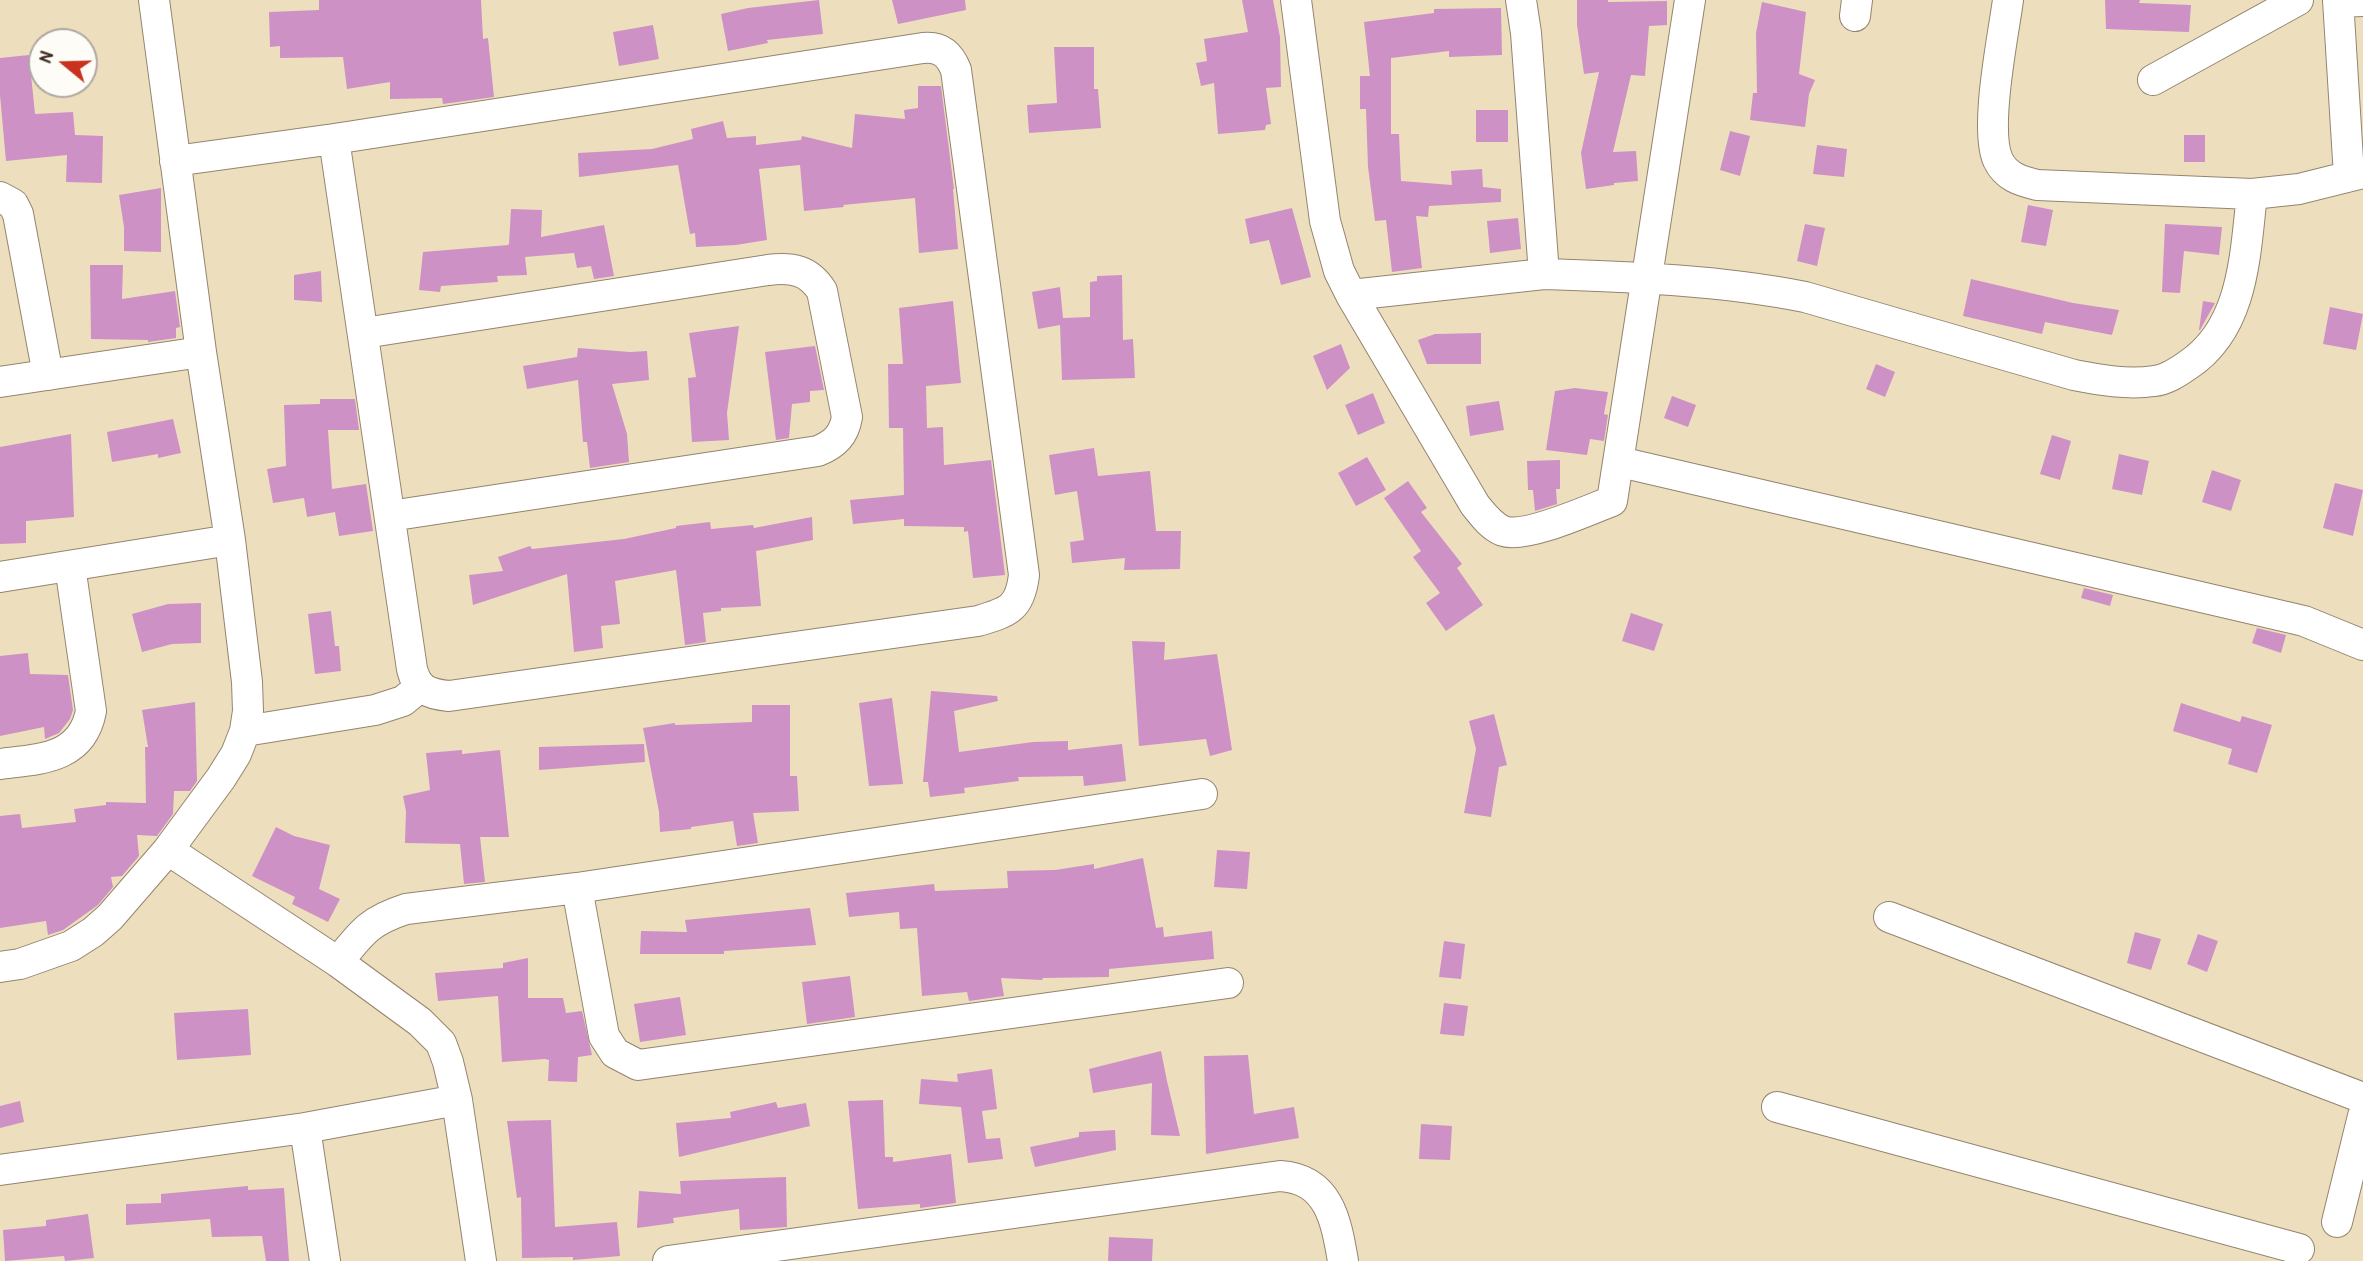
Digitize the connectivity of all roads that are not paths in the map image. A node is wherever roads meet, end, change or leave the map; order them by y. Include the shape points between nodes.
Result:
1 (153, 0) edge
2 (1296, 0) edge
3 (1521, 0) edge
4 (1690, 0) edge
5 (2007, 0) edge
6 (2298, 0) edge
7 (2346, 1) edge
8 (2153, 80) dead end
9 (334, 139) junction
10 (175, 162) junction
11 (2356, 175) edge
12 (2252, 194) junction
13 (0, 197) edge
14 (1544, 274) junction
15 (1648, 278) junction
16 (1351, 295) junction
17 (364, 333) junction
18 (201, 352) junction
19 (48, 375) junction
20 (0, 382) edge
21 (1620, 462) junction
22 (390, 516) junction
23 (230, 540) junction
24 (70, 566) junction
25 (0, 577) edge
26 (2363, 645) edge
27 (420, 687) junction
28 (245, 731) junction
29 (0, 764) edge
30 (1202, 794) dead end
31 (168, 850) junction
32 (577, 888) junction
33 (1889, 917) dead end
34 (338, 961) junction
35 (0, 967) edge
36 (1228, 983) dead end
37 (2363, 1098) edge
38 (457, 1100) junction
39 (1777, 1107) dead end
40 (2363, 1116) edge
41 (305, 1128) junction
42 (0, 1170) edge
43 (2363, 1201) edge
44 (2337, 1222) junction
45 (2292, 1255) edge
46 (325, 1261) edge
47 (481, 1261) edge
48 (668, 1261) edge
49 (1343, 1261) edge

1 - 10 street
2 - 16 street via 1325,221
3 - 14 street
4 - 15 street
5 - 12 street via 1992,126 1998,160 2008,174 2037,185
6 - 8 street
7 - 11 street
9 - 10 street
9 - 17 street
9 - 27 street via 923,48 945,53 956,70 1024,575 1014,604 1006,613 978,621 449,696
10 - 18 street
11 - 12 street via 2300,189
12 - 15 street via 2243,268 2235,303 2220,335 2201,356 2158,381 2074,375 1784,293
13 - 19 street via 13,204 18,214
14 - 15 street
14 - 16 street
15 - 21 street
16 - 21 street via 1475,505 1495,526 1523,532 1612,501
17 - 22 street
17 - 22 street via 768,270 795,270 809,275 822,291 847,417 838,439 818,451
18 - 19 street
18 - 23 street
19 - 20 street
21 - 26 street via 2304,621
22 - 27 street via 412,669
23 - 24 street
23 - 28 street via 247,682
24 - 25 street
24 - 29 street via 89,723 68,749
27 - 28 street via 403,701 374,710
28 - 31 street via 221,778
30 - 32 street
31 - 34 street
31 - 35 street via 93,932 43,957
32 - 34 street via 406,909 364,929
32 - 36 street via 604,1037 615,1053 638,1065
33 - 37 street
34 - 38 street via 441,1043
38 - 41 street
38 - 47 street
39 - 45 street
40 - 44 street
41 - 42 street
41 - 46 street
43 - 44 street
44 - 45 street
48 - 49 street via 1280,1176 1306,1180 1318,1191 1335,1220

